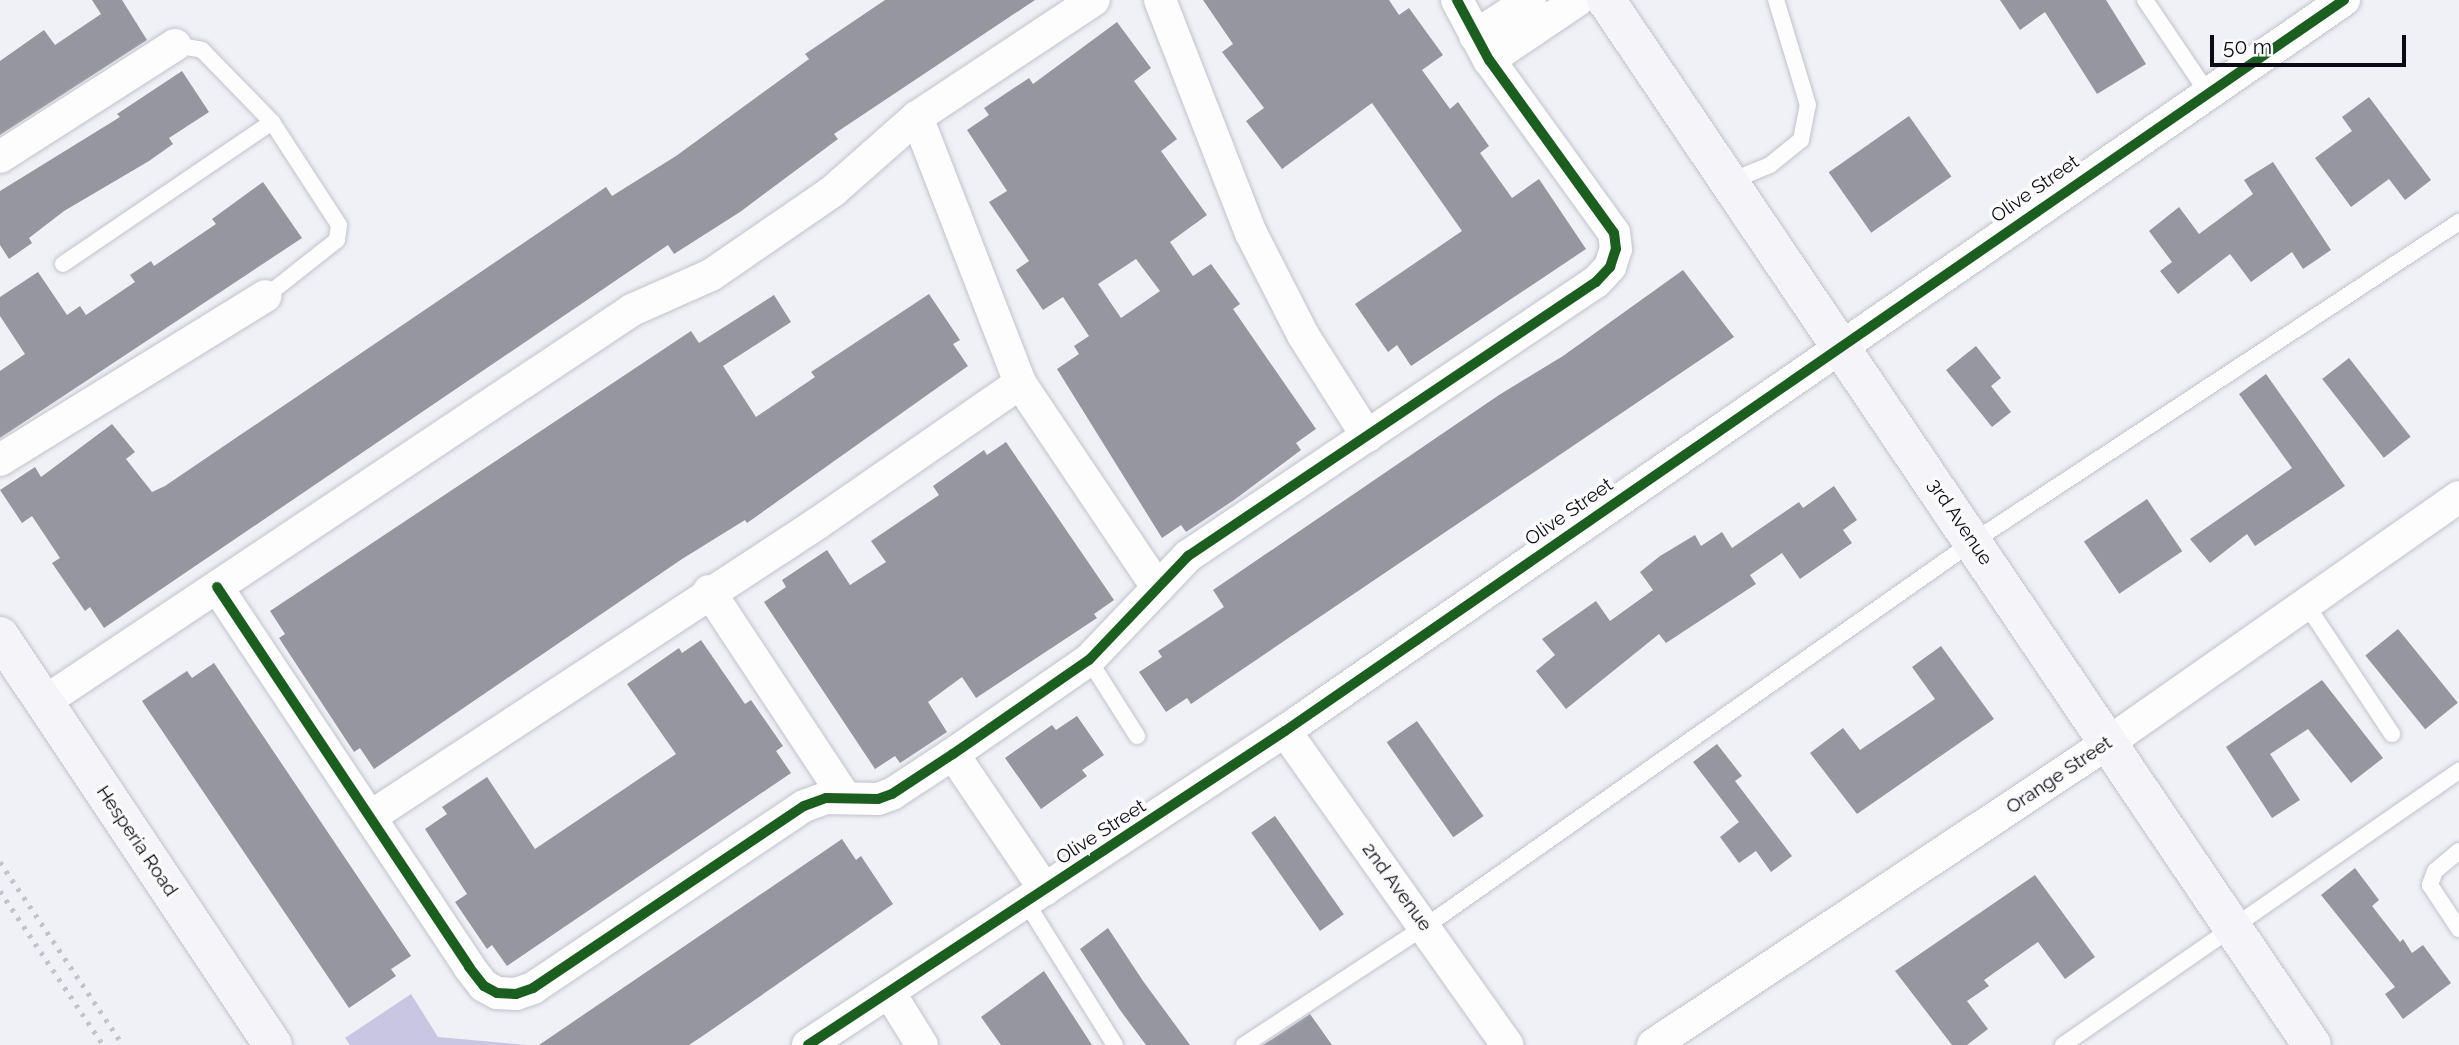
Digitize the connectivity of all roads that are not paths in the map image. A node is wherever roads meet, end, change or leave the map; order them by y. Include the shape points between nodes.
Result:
1 (1094, 0) edge
2 (1160, 0) edge
3 (1457, 0) edge
4 (1530, 0) edge
5 (1578, 0) edge
6 (1606, 0) edge
7 (1776, 0) edge
8 (2146, 0) edge
9 (2344, 0) edge
10 (175, 45) joint
11 (1482, 48) junction
12 (2207, 92) junction
13 (918, 117) junction
14 (272, 122) junction
15 (0, 156) edge
16 (1731, 181) junction
17 (2459, 222) edge
18 (63, 264) dead end
19 (267, 296) joint
20 (1840, 345) junction
21 (1020, 383) junction
22 (1367, 436) junction
23 (0, 460) edge
24 (2459, 497) edge
25 (1974, 541) junction
26 (217, 587) junction
27 (1158, 588) junction
28 (709, 591) junction
29 (2306, 604) junction
30 (0, 636) edge
31 (1089, 660) junction
32 (44, 702) junction
33 (1285, 732) junction
34 (2392, 734) dead end
35 (1137, 736) dead end
36 (2109, 742) junction
37 (953, 754) junction
38 (2459, 771) edge
39 (845, 797) junction
40 (370, 817) junction
41 (2459, 851) edge
42 (1036, 896) junction
43 (1426, 926) junction
44 (2232, 926) junction
45 (2459, 929) edge
46 (889, 992) junction
47 (273, 1045) edge
48 (808, 1045) edge
49 (922, 1045) edge
50 (1115, 1045) edge
51 (1244, 1045) edge
52 (1507, 1045) edge
53 (1653, 1045) edge
54 (2063, 1045) edge
55 (2312, 1045) edge

1 - 13 street
2 - 22 street via 1251,233 1303,335
3 - 11 street
4 - 11 street
5 - 11 street
6 - 16 street, 3rd Avenue
7 - 16 lane via 1808,105 1801,139 1770,165
8 - 12 lane
9 - 12 street, Olive Street
10 - 14 lane via 202,50
10 - 15 street
11 - 22 street via 1614,233 1616,249 1610,267 1596,282
12 - 20 street, Olive Street
13 - 21 street
13 - 26 street via 833,191 722,268 632,310
14 - 18 lane
14 - 19 lane via 339,225 337,240 321,256
16 - 20 street, 3rd Avenue
17 - 25 lane
19 - 23 street
20 - 25 street, 3rd Avenue
20 - 33 street, Olive Street
21 - 27 street
21 - 28 street
22 - 27 street via 1188,556
24 - 29 street, Orange Street
25 - 36 street, 3rd Avenue
25 - 43 lane
26 - 32 street
26 - 40 street
27 - 31 street
28 - 39 street
28 - 40 street
29 - 34 lane
29 - 36 street, Orange Street
30 - 32 street, Hesperia Road
31 - 35 lane
31 - 37 street
32 - 47 street, Hesperia Road
33 - 42 street, Olive Street
33 - 43 street, 2nd Avenue
36 - 44 street, 3rd Avenue
36 - 53 street, Orange Street
37 - 39 street via 892,794 878,799
37 - 42 street
38 - 44 lane
39 - 40 street via 804,806 533,988 516,994 497,993 484,986
41 - 45 lane via 2435,871 2430,885
42 - 46 street, Olive Street
42 - 50 lane
43 - 51 lane
43 - 52 street, 2nd Avenue
44 - 54 lane
44 - 55 street, 3rd Avenue
46 - 48 street, Olive Street
46 - 49 street

